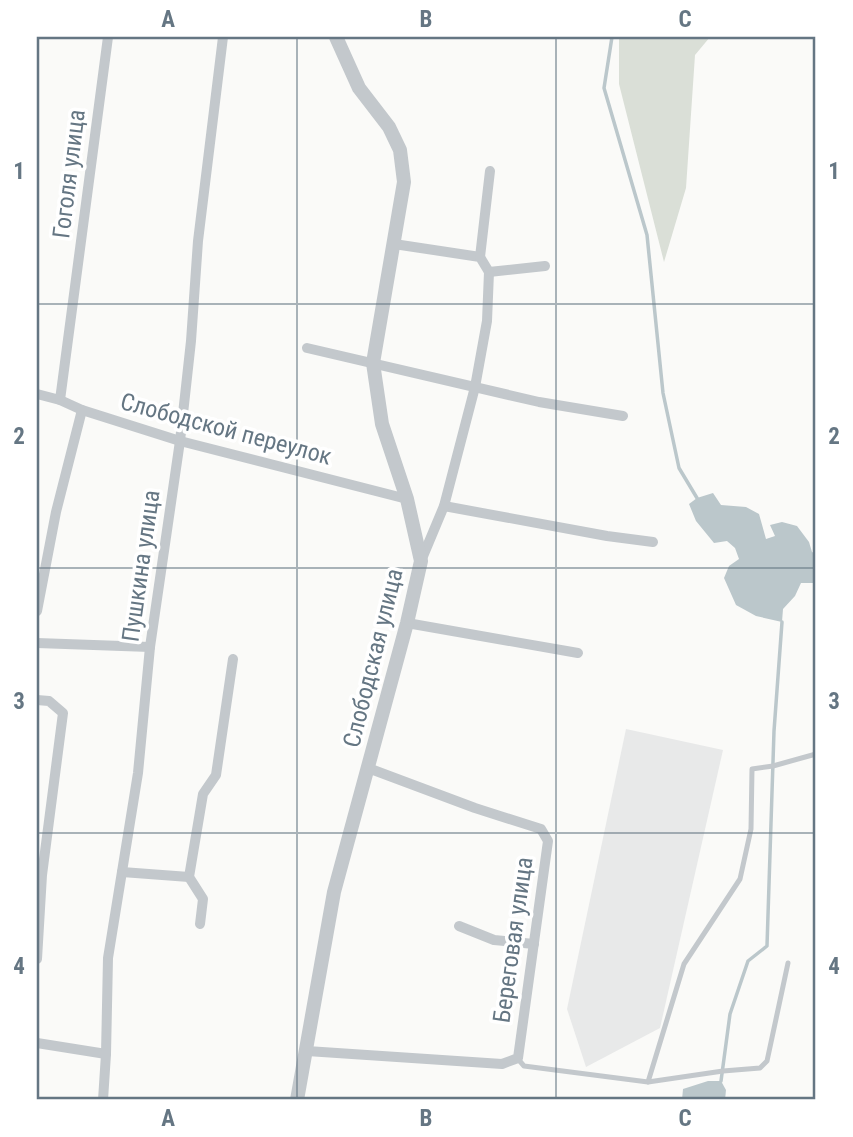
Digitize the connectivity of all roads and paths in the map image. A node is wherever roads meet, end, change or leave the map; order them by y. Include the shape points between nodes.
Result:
1 (108, 37) edge
2 (223, 37) edge
3 (336, 37) edge
4 (490, 172) dead end
5 (394, 244) junction
6 (480, 257) junction
7 (545, 266) dead end
8 (489, 272) junction
9 (307, 348) dead end
10 (373, 363) junction
11 (475, 387) junction
12 (37, 394) edge
13 (60, 400) junction
14 (82, 410) junction
15 (623, 416) dead end
16 (180, 441) junction
17 (407, 499) junction
18 (444, 506) junction
19 (653, 542) dead end
20 (421, 561) junction
21 (37, 611) edge
22 (407, 623) junction
23 (37, 643) edge
24 (150, 647) junction
25 (578, 653) dead end
26 (233, 659) dead end
27 (37, 700) edge
28 (816, 754) edge
29 (368, 768) junction
30 (122, 872) junction
31 (188, 877) junction
32 (200, 924) dead end
33 (459, 926) dead end
34 (534, 944) junction
35 (37, 959) edge
36 (788, 963) dead end
37 (37, 1043) edge
38 (307, 1051) junction
39 (106, 1054) junction
40 (518, 1058) junction
41 (648, 1082) junction
42 (103, 1100) edge
43 (297, 1100) edge

1 - 13 street, Гоголя улица
2 - 16 street, Пушкина улица
3 - 5 street, Слободская улица via 359,88 389,127 400,150 404,183
4 - 6 street
5 - 6 street
5 - 10 street, Слободская улица
6 - 8 street
7 - 8 street
8 - 11 street via 487,321
9 - 10 street
10 - 11 street
10 - 17 street, Слободская улица via 382,424
11 - 15 street
11 - 18 street
12 - 13 street, Слободской переулок
13 - 14 street, Слободской переулок
14 - 16 street, Слободской переулок
14 - 21 street
16 - 17 street, Слободской переулок
16 - 24 street, Пушкина улица
17 - 20 street, Слободская улица
18 - 19 street
18 - 20 street
20 - 22 street, Слободская улица
22 - 25 street
22 - 29 street, Слободская улица
23 - 24 street
24 - 30 street, Пушкина улица via 138,773
26 - 31 street via 216,775 203,794
27 - 35 street via 49,701 63,713 42,874
28 - 41 lane via 752,769 751,829 740,879 684,964
29 - 34 street, Береговая улица via 541,829 548,841
29 - 38 street, Слободская улица via 334,892
30 - 31 street
30 - 39 street, Пушкина улица via 108,958
31 - 32 street via 203,899
33 - 34 street via 494,940
34 - 40 street, Береговая улица
36 - 41 lane via 767,1061 760,1068
37 - 39 street
38 - 40 street via 502,1063
38 - 43 street, Слободская улица
39 - 42 street, Пушкина улица
40 - 41 lane via 524,1066

